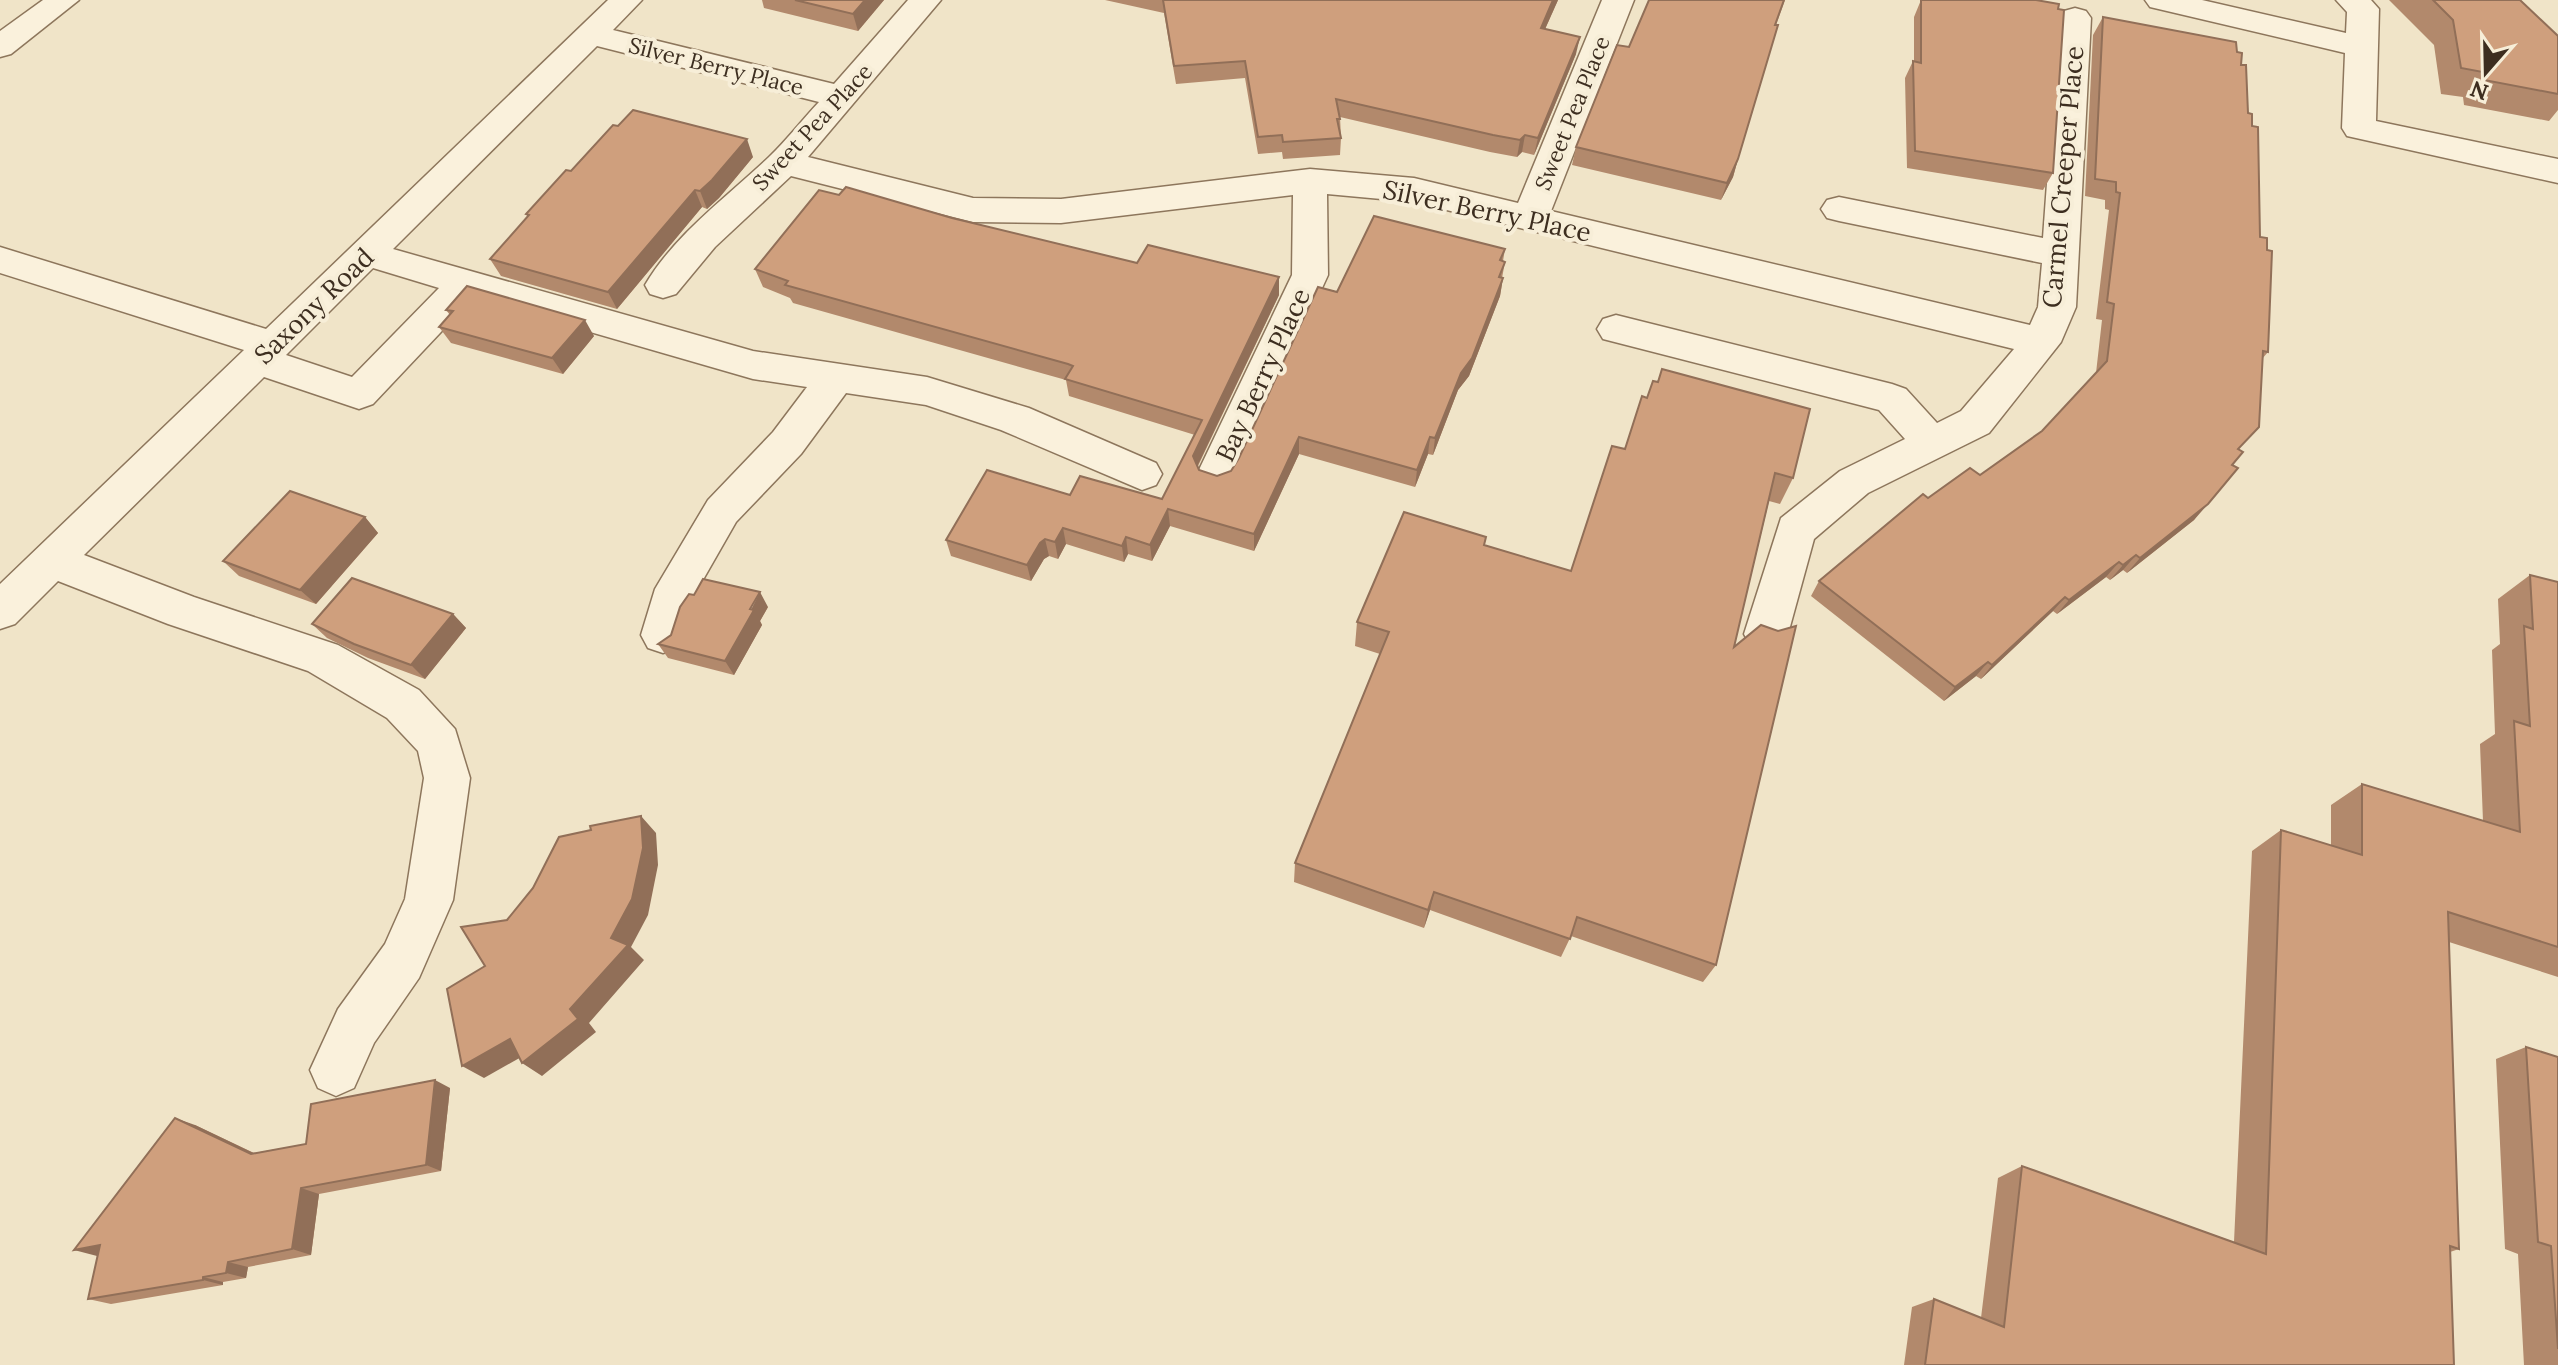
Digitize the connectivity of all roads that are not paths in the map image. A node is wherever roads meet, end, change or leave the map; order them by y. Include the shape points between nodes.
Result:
1 (63, 0) edge
2 (626, 0) edge
3 (925, 0) edge
4 (1581, 0) edge
5 (2161, 0) edge
6 (2352, 0) edge
7 (1616, 4) edge
8 (2075, 18) dead end
9 (591, 35) junction
10 (0, 47) edge
11 (2361, 47) junction
12 (842, 97) junction
13 (784, 163) junction
14 (2558, 171) edge
15 (1310, 181) junction
16 (1839, 209) dead end
17 (1530, 218) junction
18 (367, 254) junction
19 (2060, 254) junction
20 (0, 260) edge
21 (465, 283) junction
22 (663, 285) dead end
23 (1616, 329) dead end
24 (2042, 342) junction
25 (266, 352) junction
26 (836, 378) junction
27 (1932, 443) junction
28 (1142, 474) dead end
29 (1217, 474) edge
30 (51, 560) junction
31 (0, 611) edge
32 (1766, 634) edge
33 (663, 635) dead end
34 (336, 1070) dead end

1 - 10 street
2 - 9 street, Saxony Road
3 - 12 street, Sweet Pea Place
4 - 7 street, Sweet Pea Place
5 - 11 street
6 - 11 street via 2363,9
7 - 17 street, Sweet Pea Place
8 - 19 street, Carmel Creeper Place
9 - 12 street, Silver Berry Place
9 - 18 street, Saxony Road
11 - 14 street via 2359,128
12 - 13 street, Sweet Pea Place
13 - 15 street, Silver Berry Place via 973,210 1061,211
13 - 22 street, Sweet Pea Place via 702,238
15 - 17 street, Silver Berry Place via 1414,190
15 - 29 street, Bay Berry Place via 1310,275
16 - 19 street
17 - 24 street, Silver Berry Place
18 - 21 street
18 - 25 street, Saxony Road
19 - 24 street, Carmel Creeper Place via 2057,307
20 - 25 street
21 - 25 street via 359,394
21 - 26 street via 753,365
23 - 27 street via 1892,399
24 - 27 street, Carmel Creeper Place via 1975,422
25 - 30 street, Saxony Road
26 - 28 street via 927,391 1015,419
26 - 33 street via 787,443 722,511 676,589
27 - 32 street, Carmel Creeper Place via 1854,482 1796,530
30 - 31 street, Saxony Road
30 - 34 street via 323,658 403,704 439,743 447,778 429,900 402,961 356,1026

